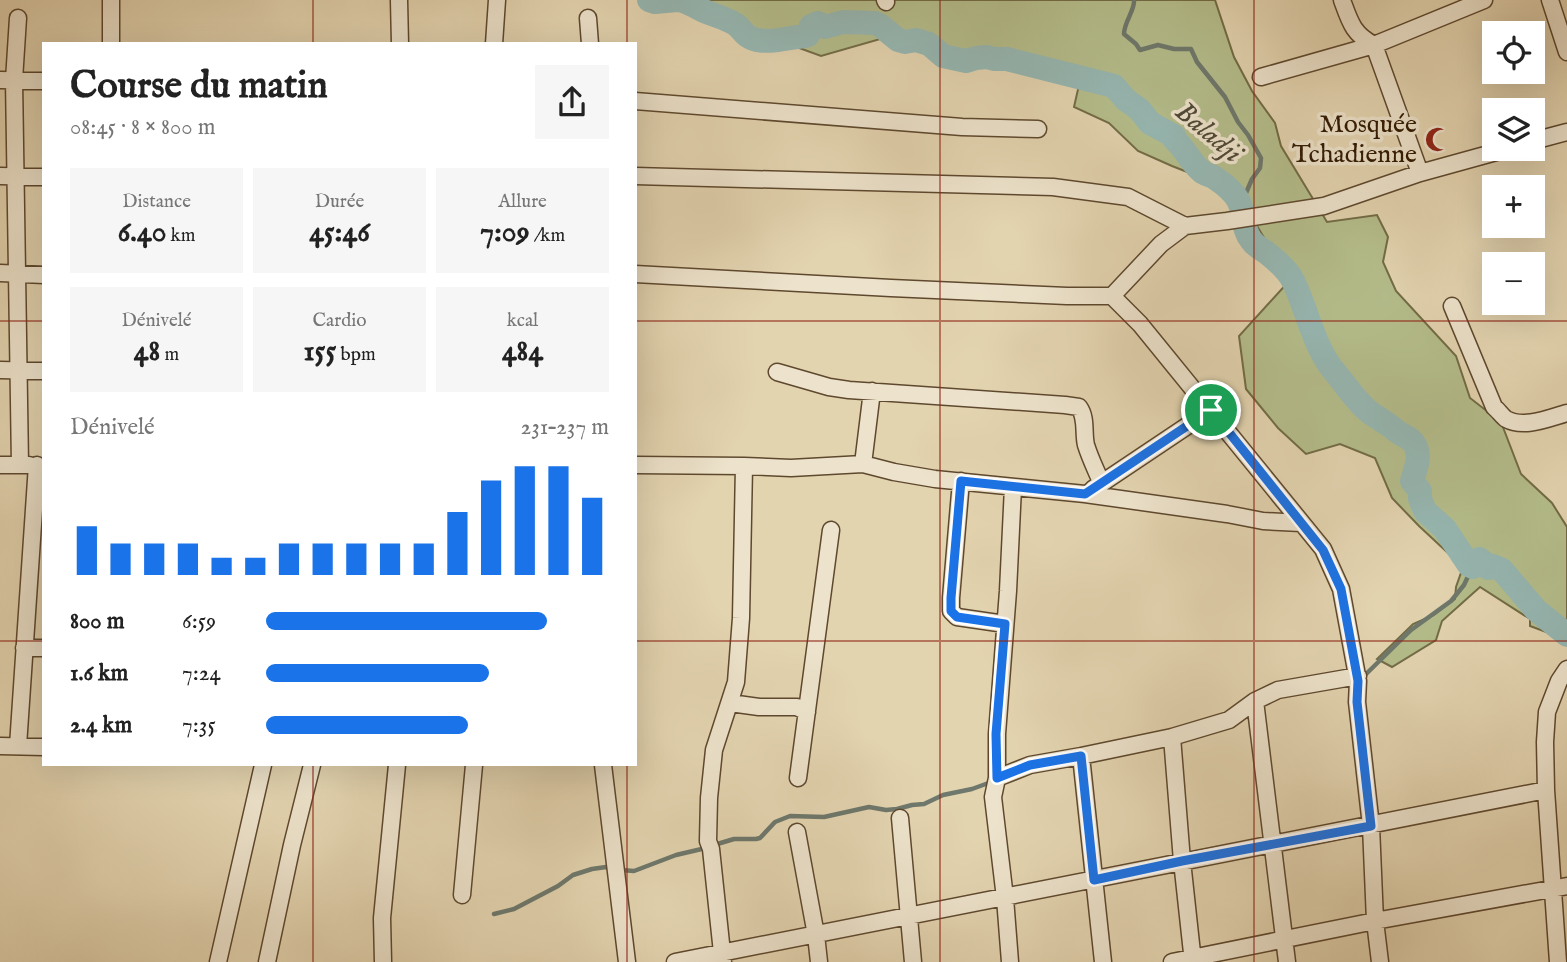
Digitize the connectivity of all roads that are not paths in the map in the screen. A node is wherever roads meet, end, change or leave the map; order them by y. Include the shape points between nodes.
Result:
1 (111, 0) edge
2 (399, 0) edge
3 (497, 0) edge
4 (1342, 0) edge
5 (1484, 0) edge
6 (1550, 0) edge
7 (18, 18) dead end
8 (588, 18) dead end
9 (111, 42) edge
10 (400, 42) edge
11 (494, 42) edge
12 (590, 42) edge
13 (1374, 45) junction
14 (1567, 52) edge
15 (1261, 77) dead end
16 (7, 80) edge
17 (42, 81) edge
18 (637, 101) edge
19 (1038, 129) dead end
20 (1567, 131) edge
21 (1545, 137) edge
22 (1482, 156) edge
23 (1420, 173) junction
24 (637, 176) edge
25 (8, 177) edge
26 (42, 177) edge
27 (1185, 226) junction
28 (0, 273) edge
29 (17, 274) junction
30 (637, 274) edge
31 (42, 275) edge
32 (1112, 296) junction
33 (1452, 306) dead end
34 (0, 370) edge
35 (18, 370) junction
36 (42, 371) edge
37 (777, 372) dead end
38 (872, 391) junction
39 (1211, 410) junction
40 (1567, 413) edge
41 (863, 464) junction
42 (0, 465) edge
43 (34, 465) edge
44 (637, 466) edge
45 (744, 466) junction
46 (961, 481) junction
47 (1101, 482) junction
48 (1013, 487) junction
49 (1085, 494) junction
50 (1300, 523) junction
51 (831, 530) dead end
52 (37, 553) edge
53 (1005, 624) junction
54 (24, 648) junction
55 (42, 648) edge
56 (1567, 669) edge
57 (1358, 678) junction
58 (1255, 701) junction
59 (730, 703) junction
60 (807, 712) junction
61 (1172, 737) junction
62 (0, 746) edge
63 (18, 746) junction
64 (42, 747) edge
65 (1081, 756) junction
66 (262, 766) edge
67 (312, 766) edge
68 (397, 766) edge
69 (474, 766) edge
70 (603, 766) edge
71 (798, 778) dead end
72 (997, 778) junction
73 (1546, 790) junction
74 (900, 818) dead end
75 (1371, 826) junction
76 (797, 832) dead end
77 (1273, 844) junction
78 (1182, 861) junction
79 (1094, 880) junction
80 (1560, 887) edge
81 (462, 895) dead end
82 (1005, 898) junction
83 (909, 917) junction
84 (1375, 921) junction
85 (816, 935) junction
86 (1285, 940) junction
87 (723, 957) edge
88 (1193, 960) edge
89 (218, 962) edge
90 (267, 962) edge
91 (383, 962) edge
92 (627, 962) edge
93 (675, 962) edge
94 (819, 962) edge
95 (913, 962) edge
96 (1010, 962) edge
97 (1103, 962) edge
98 (1172, 962) edge
99 (1287, 962) edge
100 (1380, 962) edge
101 (1558, 962) edge

1 - 9 street
2 - 10 street
3 - 11 street
4 - 13 street via 1355,32
5 - 13 street
6 - 14 street
7 - 16 street
8 - 12 street
13 - 15 street
13 - 23 street
16 - 17 street
16 - 25 street
18 - 19 street
20 - 21 street
22 - 23 street
23 - 27 street via 1324,206
24 - 27 street via 1053,187 1128,197
25 - 26 street
25 - 29 street
27 - 32 street via 1161,244
28 - 29 street
29 - 31 street
29 - 35 street
30 - 32 street
32 - 39 street
33 - 40 street via 1494,407 1506,419 1522,423
34 - 35 street
35 - 36 street
35 - 43 street
37 - 38 street via 830,387
38 - 41 street
38 - 47 street via 1079,407 1084,414 1087,448
39 - 47 street
39 - 50 street
41 - 45 street
41 - 46 street
42 - 43 street
43 - 52 street
44 - 45 street
45 - 59 street via 741,618
46 - 48 street
46 - 53 street via 951,611 957,617
47 - 49 street
48 - 49 street
48 - 53 street
49 - 50 street
50 - 57 street via 1323,550 1341,589
51 - 60 street
52 - 54 street
53 - 72 street
54 - 55 street
54 - 63 street
56 - 73 street via 1548,712
57 - 58 street via 1278,690
57 - 75 street
58 - 61 street via 1228,720
58 - 77 street
59 - 60 street via 797,707
59 - 87 street via 714,750 709,798 709,845
60 - 71 street
61 - 65 street
61 - 78 street
62 - 63 street
63 - 64 street
65 - 72 street via 1030,765
65 - 79 street
66 - 89 street
67 - 90 street
68 - 91 street via 382,918
69 - 81 street
70 - 92 street
72 - 82 street via 993,797
73 - 75 street
73 - 80 street
74 - 83 street
75 - 77 street
75 - 84 street
76 - 85 street
77 - 78 street
77 - 86 street
78 - 79 street
78 - 88 street
79 - 82 street
79 - 97 street
80 - 84 street
80 - 101 street
82 - 83 street
82 - 96 street
83 - 85 street
83 - 95 street
84 - 86 street
84 - 100 street
85 - 87 street
85 - 94 street
86 - 88 street
86 - 99 street
87 - 93 street
88 - 98 street

